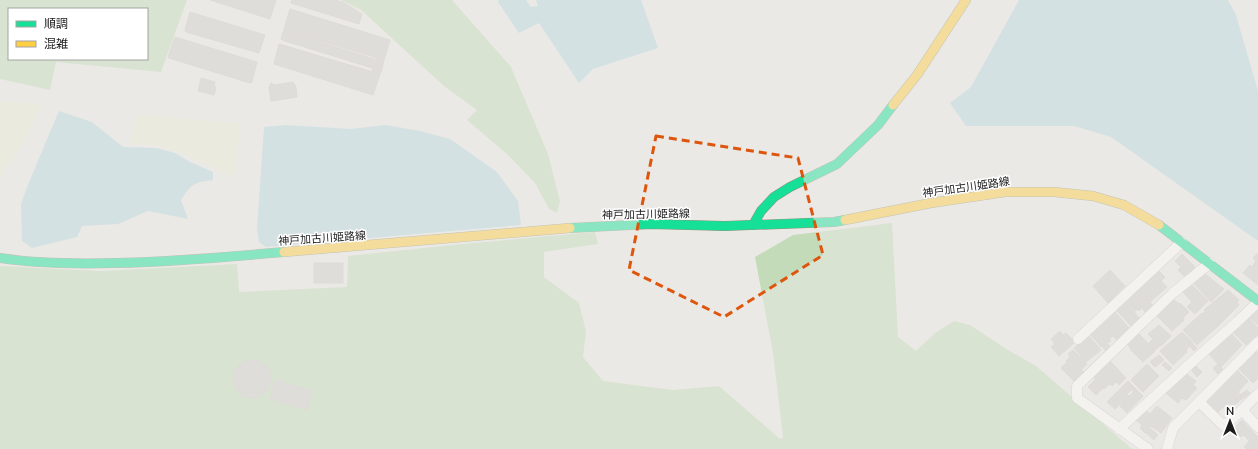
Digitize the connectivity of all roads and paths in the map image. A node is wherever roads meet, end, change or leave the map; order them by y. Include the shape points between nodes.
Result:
1 (966, 0) edge
2 (753, 224) junction
3 (1182, 242) junction
4 (0, 258) edge
5 (1210, 263) junction
6 (1258, 301) edge
7 (1078, 339) dead end
8 (1258, 342) edge
9 (1258, 394) edge
10 (1199, 402) junction
11 (1242, 410) junction
12 (1258, 427) edge
13 (1119, 429) junction
14 (1148, 449) edge
15 (1167, 449) edge

1 - 2 main road via 917,76 878,125 837,164 774,197
2 - 3 main road, 神戸加古川姫路線 via 834,222 1005,192 1054,192 1093,196 1124,205 1163,227
2 - 4 main road, 神戸加古川姫路線 via 651,224 541,230 158,262 83,264
3 - 5 main road, 神戸加古川姫路線
3 - 7 street
5 - 6 main road, 神戸加古川姫路線
5 - 13 street via 1173,293 1077,386 1077,398
6 - 13 street
8 - 10 street
9 - 11 street
10 - 11 street via 1224,426
10 - 15 street via 1172,428
11 - 12 street
13 - 14 street

